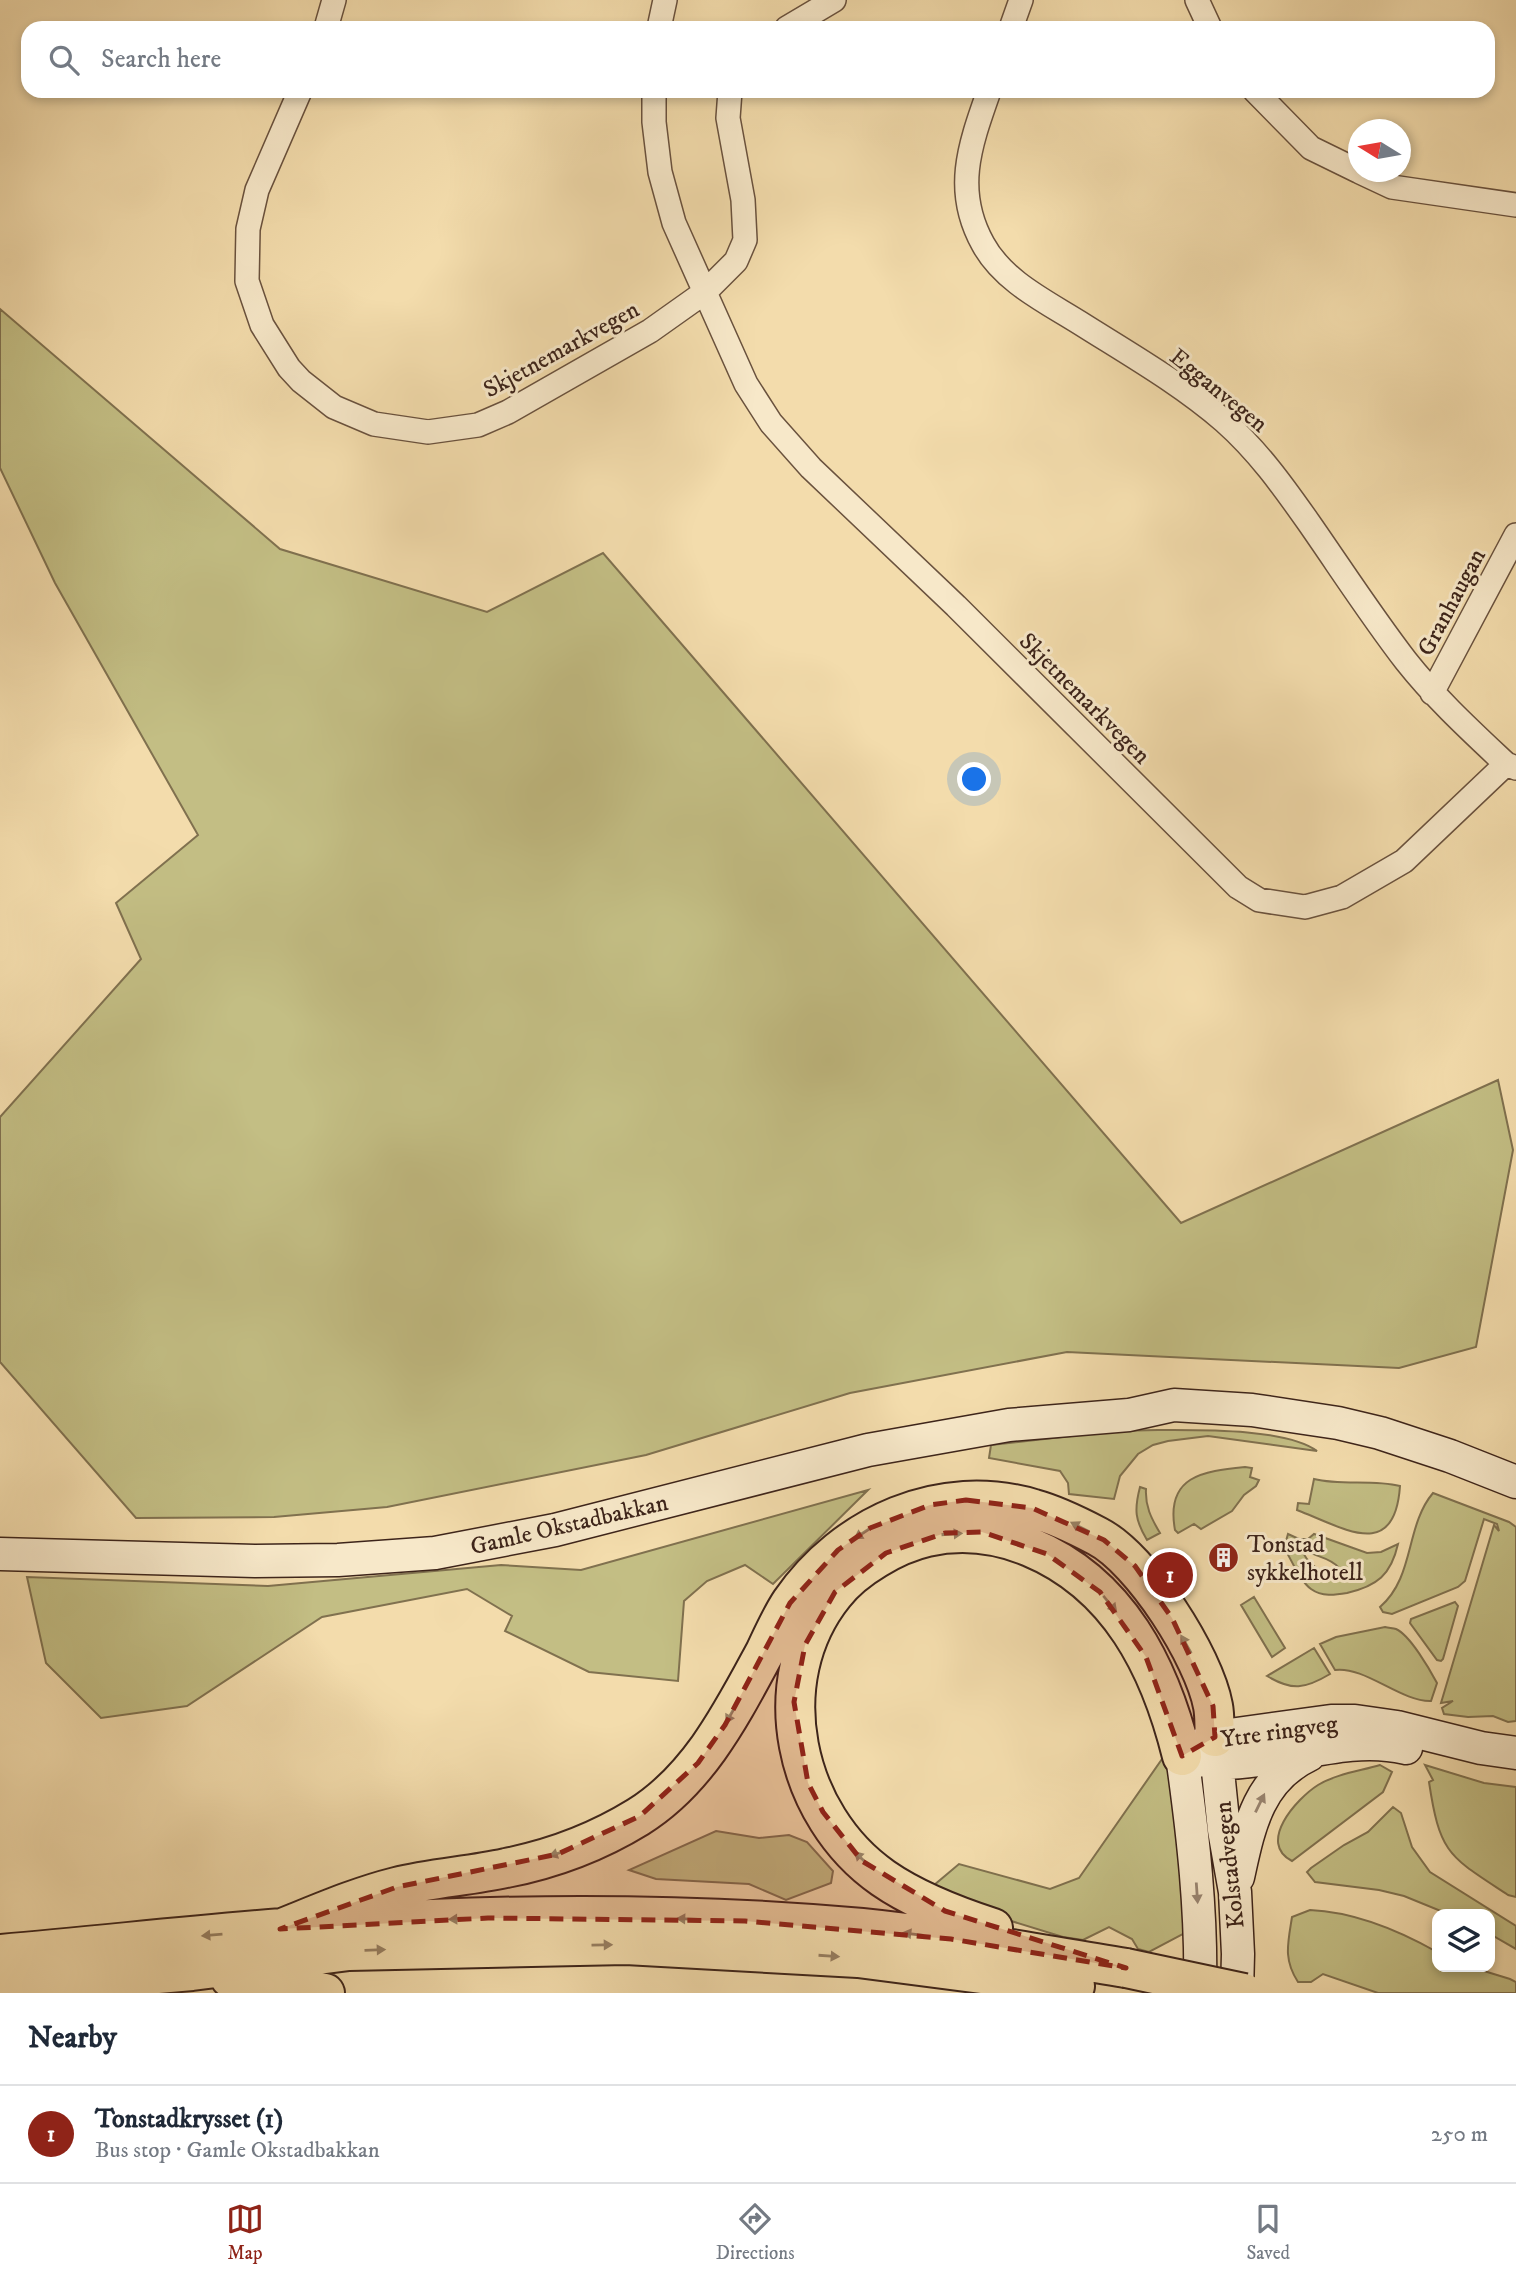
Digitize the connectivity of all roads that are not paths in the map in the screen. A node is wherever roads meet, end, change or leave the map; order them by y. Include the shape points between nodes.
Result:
1 (334, 0) edge
2 (665, 0) edge
3 (834, 0) edge
4 (1021, 0) edge
5 (1197, 0) edge
6 (328, 21) edge
7 (660, 21) edge
8 (799, 21) edge
9 (1014, 21) edge
10 (1207, 21) edge
11 (297, 98) edge
12 (654, 98) edge
13 (729, 98) edge
14 (987, 98) edge
15 (1262, 98) edge
16 (1348, 166) edge
17 (1382, 182) edge
18 (1516, 205) edge
19 (705, 292) junction
20 (1516, 535) edge
21 (1433, 693) junction
22 (1511, 766) edge
23 (1129, 1415) junction
24 (1516, 1482) edge
25 (1516, 1500) edge
26 (0, 1554) edge
27 (1321, 1750) junction
28 (1205, 1752) junction
29 (1516, 1754) edge
30 (1516, 1776) edge
31 (1235, 1892) junction
32 (279, 1929) junction
33 (0, 1954) edge
34 (192, 1971) junction
35 (1121, 1981) edge
36 (1058, 1983) junction
37 (0, 1990) edge
38 (325, 1993) edge
39 (1007, 1993) edge
40 (1200, 1993) edge
41 (1237, 1993) edge
42 (1244, 1993) edge

1 - 6 street
2 - 7 street
3 - 8 street
4 - 9 street
5 - 10 street
11 - 19 street, Skjetnemarkvegen via 257,190 248,229 247,281 262,326 289,368 334,407 374,424 428,432 478,425 650,331
12 - 19 street, Skjetnemarkvegen via 660,172 674,223
13 - 19 street via 728,118 743,200 745,240 736,261
14 - 21 street, Egganvegen via 971,142 967,191 971,218 1001,271 1185,390 1226,423 1269,467
15 - 16 street via 1311,148
17 - 18 street
19 - 22 street, Skjetnemarkvegen via 746,384 771,423 811,468 1238,887 1259,900 1305,907 1342,897 1404,860
20 - 21 street, Granhaugan
21 - 22 street, Egganvegen
23 - 24 main road, Gamle Okstadbakkan via 1174,1405 1328,1421 1380,1433
23 - 25 main road, Gamle Okstadbakkan via 1174,1423 1249,1426 1335,1440 1420,1463
23 - 26 main road, Gamle Okstadbakkan via 1009,1424 868,1450 555,1530 435,1553 255,1561
27 - 28 main road, Ytre ringveg
27 - 30 main road, Ytre ringveg via 1352,1744 1400,1746
31 -> 27 main road, Ytre ringveg via 1249,1827 1266,1791 1279,1775
28 - 29 main road, Ytre ringveg via 1331,1721 1355,1721
28 - 31 main road, Kolstadvegen
28 -> 32 highway via 1213,1706 1193,1655 1135,1566 1104,1540 1032,1508 966,1500 930,1505 870,1528 819,1569 790,1603 725,1725 689,1772 640,1816 558,1854 508,1868 397,1887
35 -> 28 highway via 945,1911 883,1878 841,1839 808,1783 797,1734 794,1702 805,1645 835,1592 886,1553 945,1533 982,1532 1014,1540 1067,1565 1100,1591 1146,1657 1174,1723
28 -> 40 main road, Kolstadvegen via 1192,1825
31 - 41 main road, Kolstadvegen
32 -> 33 highway
35 -> 32 highway via 951,1939 862,1928 626,1917 488,1918
34 -> 36 highway via 349,1951 626,1945 859,1958
34 - 37 highway
34 - 38 highway
35 - 36 highway
35 - 42 highway, bridge
36 - 39 highway

